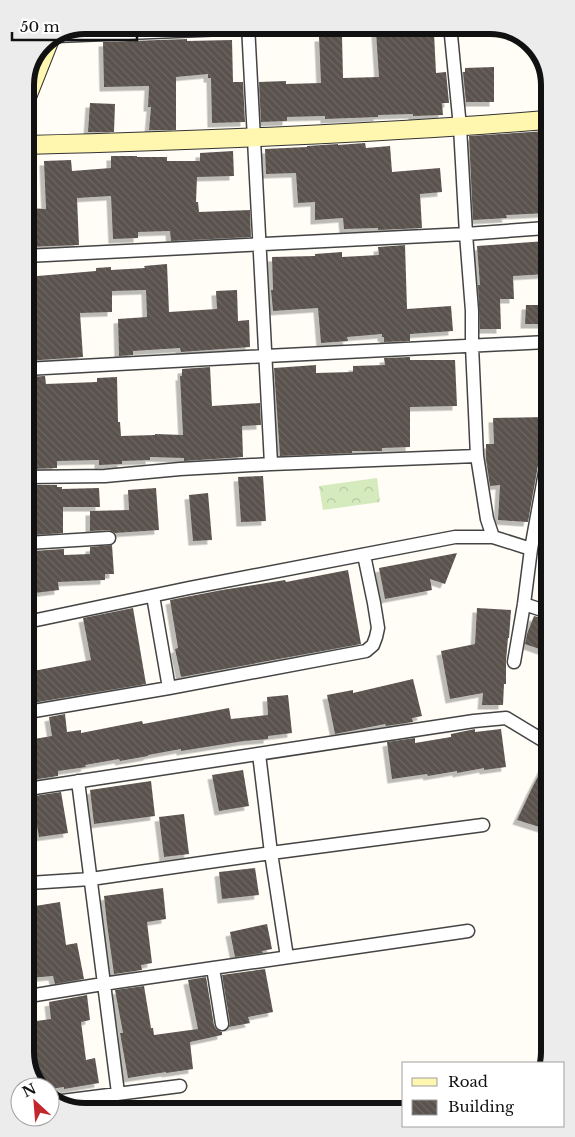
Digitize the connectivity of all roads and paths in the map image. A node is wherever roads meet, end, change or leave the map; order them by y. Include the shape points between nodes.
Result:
1 (100, 34) edge
2 (248, 34) edge
3 (451, 34) edge
4 (74, 35) edge
5 (44, 54) edge
6 (34, 79) edge
7 (541, 120) edge
8 (460, 127) junction
9 (254, 138) junction
10 (34, 146) edge
11 (541, 228) edge
12 (466, 234) junction
13 (260, 243) junction
14 (34, 256) edge
15 (541, 342) edge
16 (472, 346) junction
17 (266, 356) junction
18 (34, 369) edge
19 (477, 456) junction
20 (271, 464) junction
21 (34, 477) edge
22 (541, 495) edge
23 (493, 537) junction
24 (109, 538) dead end
25 (34, 543) edge
26 (531, 549) junction
27 (364, 555) junction
28 (154, 596) junction
29 (524, 604) junction
30 (541, 610) edge
31 (34, 621) edge
32 (514, 662) dead end
33 (169, 688) junction
34 (34, 711) edge
35 (541, 739) edge
36 (259, 754) junction
37 (78, 781) junction
38 (34, 788) edge
39 (483, 825) dead end
40 (271, 853) junction
41 (91, 879) junction
42 (34, 883) edge
43 (468, 931) dead end
44 (287, 957) junction
45 (214, 968) junction
46 (103, 984) junction
47 (34, 995) edge
48 (222, 1024) dead end
49 (180, 1086) dead end
50 (118, 1093) junction
51 (66, 1100) edge
52 (119, 1103) edge

1 - 4 street
2 - 9 street
3 - 8 street
5 - 6 street
7 - 8 street
8 - 9 street
8 - 12 street
9 - 10 street
9 - 13 street
11 - 12 street
12 - 13 street
12 - 16 street
13 - 14 street
13 - 17 street
15 - 16 street
16 - 17 street
16 - 19 street
17 - 18 street
17 - 20 street
19 - 20 street
19 - 23 street
20 - 21 street via 105,476
22 - 26 street
23 - 26 street
23 - 27 street via 456,537
24 - 25 street
26 - 29 street
27 - 28 street
27 - 33 street via 378,628 373,645 366,650
28 - 31 street
28 - 33 street
29 - 30 street
29 - 32 street
33 - 34 street
35 - 36 street via 506,718 474,720
36 - 37 street
36 - 40 street
37 - 38 street
37 - 41 street
39 - 40 street
40 - 41 street
40 - 44 street
41 - 42 street
41 - 46 street
43 - 44 street
44 - 45 street
45 - 46 street
45 - 48 street
46 - 47 street
46 - 50 street
49 - 50 street
50 - 51 street
50 - 52 street

